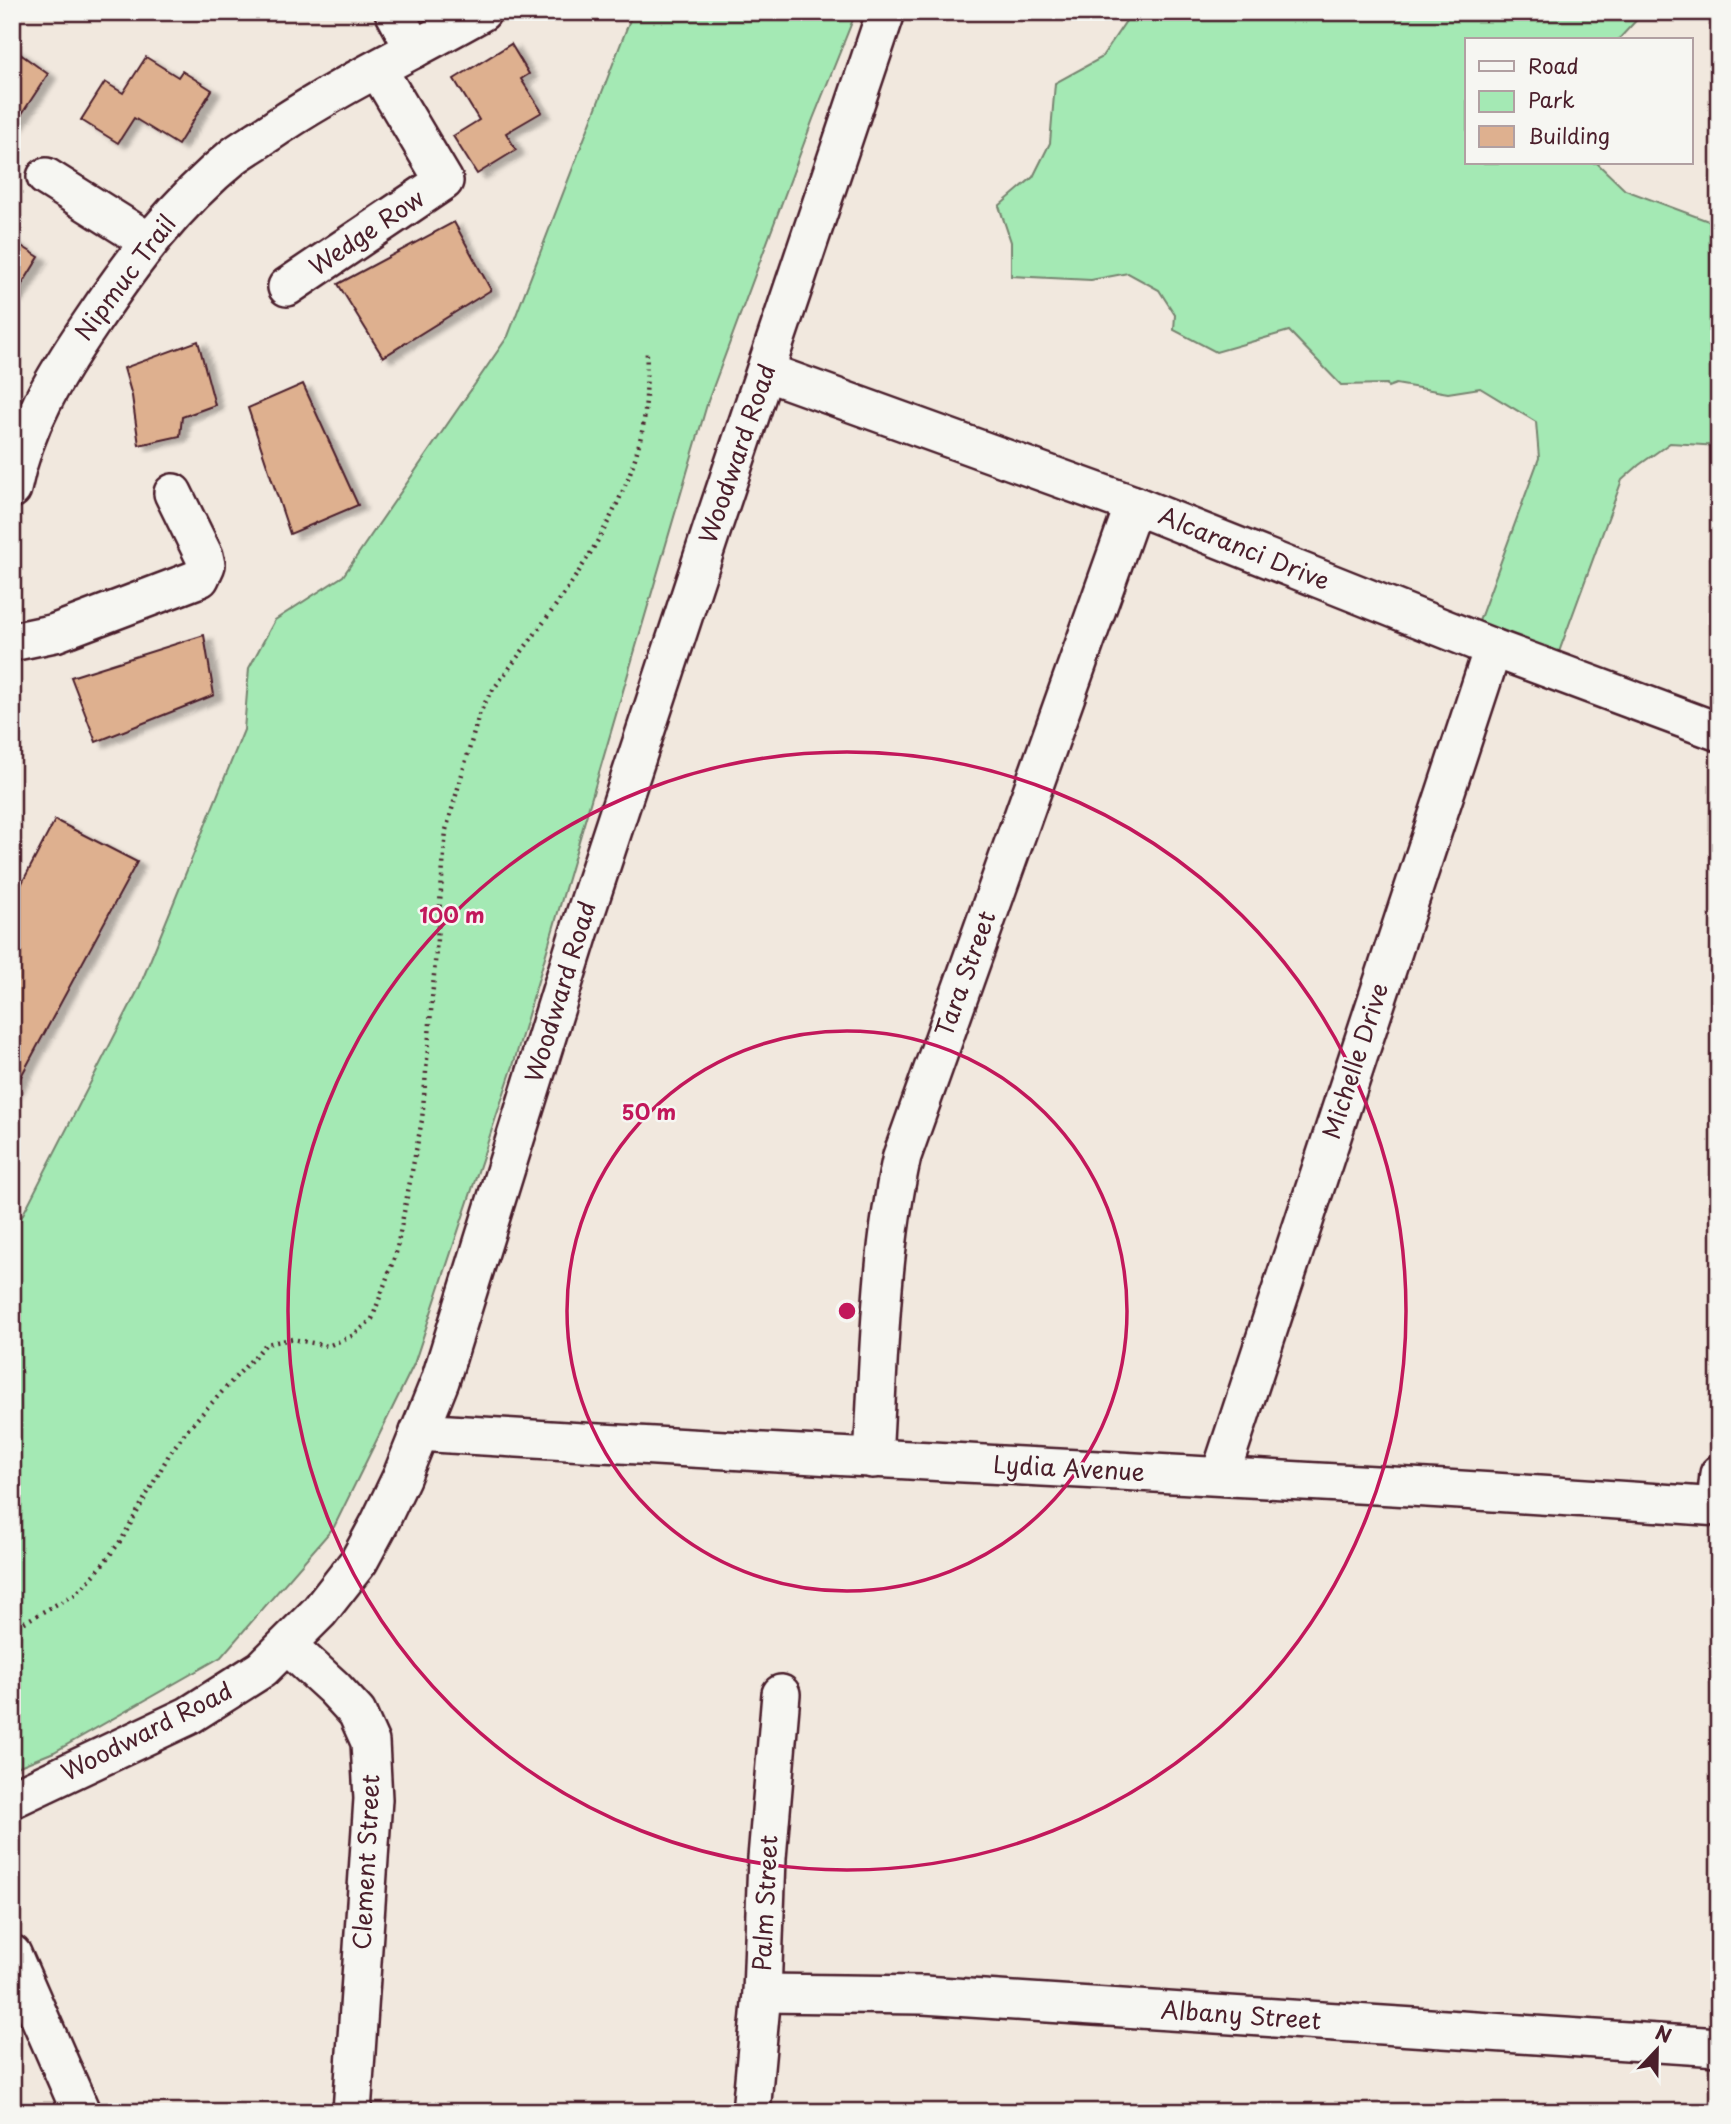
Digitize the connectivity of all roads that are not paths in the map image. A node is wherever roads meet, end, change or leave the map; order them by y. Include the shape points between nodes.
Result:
1 (394, 12) edge
2 (482, 12) edge
3 (886, 12) edge
4 (414, 49) junction
5 (378, 70) junction
6 (46, 177) dead end
7 (148, 241) junction
8 (287, 287) dead end
9 (766, 372) junction
10 (12, 489) edge
11 (173, 493) dead end
12 (1134, 505) junction
13 (12, 642) edge
14 (1493, 648) junction
15 (1719, 732) edge
16 (419, 1432) junction
17 (873, 1460) junction
18 (1220, 1476) junction
19 (1718, 1496) edge
20 (287, 1645) junction
21 (781, 1693) dead end
22 (12, 1800) edge
23 (12, 1954) edge
24 (762, 1993) junction
25 (1719, 2047) edge
26 (80, 2112) edge
27 (352, 2112) edge
28 (751, 2112) edge

1 - 4 street
2 - 4 street, Nipmuc Trail
3 - 9 street, Woodward Road
4 - 5 street, Nipmuc Trail
5 - 7 street, Nipmuc Trail via 325,96 236,155
5 - 8 street, Wedge Row via 444,181
6 - 7 street
7 - 10 street, Nipmuc Trail via 55,375 18,458
9 - 12 street, Alcaranci Drive
9 - 16 street, Woodward Road via 579,933 440,1381
11 - 13 street via 204,556 201,578 55,633
12 - 14 street, Alcaranci Drive
12 - 17 street, Tara Street via 902,1156 883,1290
14 - 15 street, Alcaranci Drive
14 - 18 street, Michelle Drive
16 - 17 street, Lydia Avenue
16 - 20 street, Woodward Road via 359,1561
17 - 18 street, Lydia Avenue
18 - 19 street, Lydia Avenue
20 - 22 street, Woodward Road via 262,1669 188,1716
20 - 27 street, Clement Street via 357,1713 370,1742 373,1799
21 - 24 street, Palm Street via 767,1858
23 - 26 street
24 - 25 street, Albany Street via 924,1995
24 - 28 street, Palm Street

